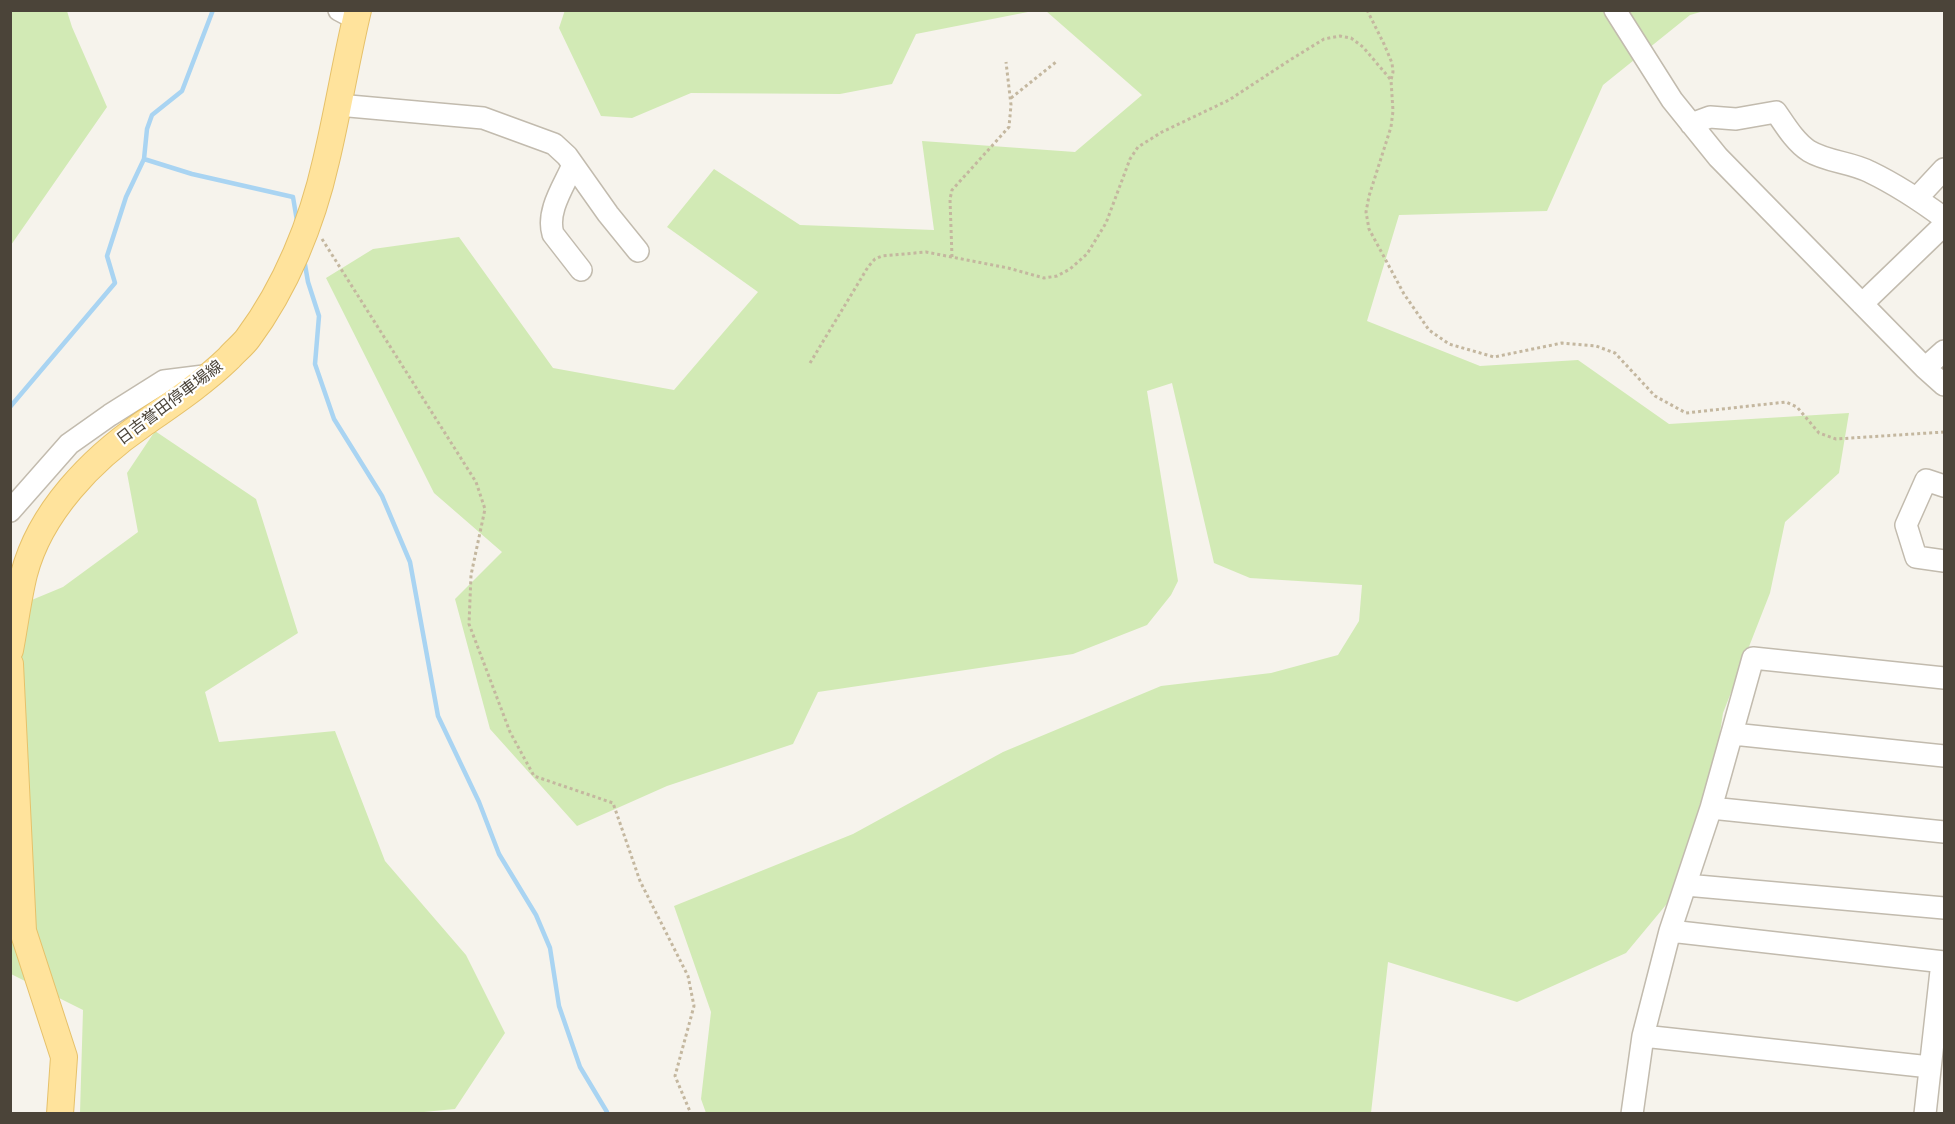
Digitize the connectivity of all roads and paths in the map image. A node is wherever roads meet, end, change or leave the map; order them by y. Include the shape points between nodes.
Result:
1 (1367, 10) edge
2 (1615, 10) edge
3 (351, 13) edge
4 (1006, 62) dead end
5 (1056, 62) dead end
6 (1391, 80) junction
7 (1010, 98) junction
8 (338, 105) junction
9 (1691, 124) junction
10 (573, 165) junction
11 (1944, 169) edge
12 (1917, 198) junction
13 (1944, 218) edge
14 (309, 219) junction
15 (1944, 225) edge
16 (638, 251) dead end
17 (952, 257) junction
18 (581, 270) dead end
19 (1862, 304) junction
20 (1944, 351) edge
21 (810, 363) dead end
22 (1925, 368) junction
23 (212, 375) junction
24 (1944, 385) edge
25 (1944, 432) edge
26 (1944, 486) edge
27 (10, 511) edge
28 (1944, 561) edge
29 (10, 650) edge
30 (10, 664) edge
31 (1944, 678) edge
32 (1733, 734) junction
33 (1944, 756) edge
34 (1711, 808) junction
35 (1944, 832) edge
36 (1686, 885) junction
37 (1944, 908) edge
38 (1670, 932) junction
39 (1943, 962) edge
40 (1643, 1036) junction
41 (1930, 1067) junction
42 (60, 1113) edge
43 (691, 1113) edge
44 (1632, 1113) edge
45 (1925, 1113) edge

1 - 6 path via 1392,63
2 - 9 street
3 - 8 main road, 日吉誉田停車場線
4 - 7 path
5 - 7 path
6 - 17 path via 1351,38 1324,39 1228,100 1138,147 1106,222 1086,254 1070,269 1044,278
6 - 25 path via 1391,127 1369,196 1369,229 1404,294 1430,330 1449,344 1494,357 1562,343 1596,346 1615,353 1655,396 1686,412 1786,402 1797,407 1819,433 1836,439
7 - 17 path via 1007,131 952,190
8 - 10 street via 483,118 554,144
8 - 14 main road, 日吉誉田停車場線
9 - 12 street via 1710,117 1736,119 1776,112 1808,150 1868,171
9 - 19 street via 1718,157
10 - 16 street
10 - 18 street via 550,216 553,234
11 - 12 street
12 - 13 street
14 - 23 main road, 日吉誉田停車場線 via 272,300 247,340
14 - 43 path via 476,482 485,509 471,575 469,624 510,732 534,776 613,803 640,881 688,976 694,1006 675,1076
15 - 19 street
17 - 21 path via 926,252 875,259
19 - 22 street
20 - 22 street
22 - 24 street
23 - 27 street via 164,381 110,415 69,444
23 - 29 main road, 日吉誉田停車場線 via 111,448 54,512 25,573
26 - 28 street via 1926,480 1906,525 1916,557
30 - 42 main road via 23,931 64,1057
31 - 32 street via 1753,658
32 - 33 street
32 - 34 street
34 - 35 street
34 - 36 street
36 - 37 street
36 - 38 street
38 - 39 street
38 - 40 street
39 - 41 street
40 - 41 street
40 - 44 street
41 - 45 street

